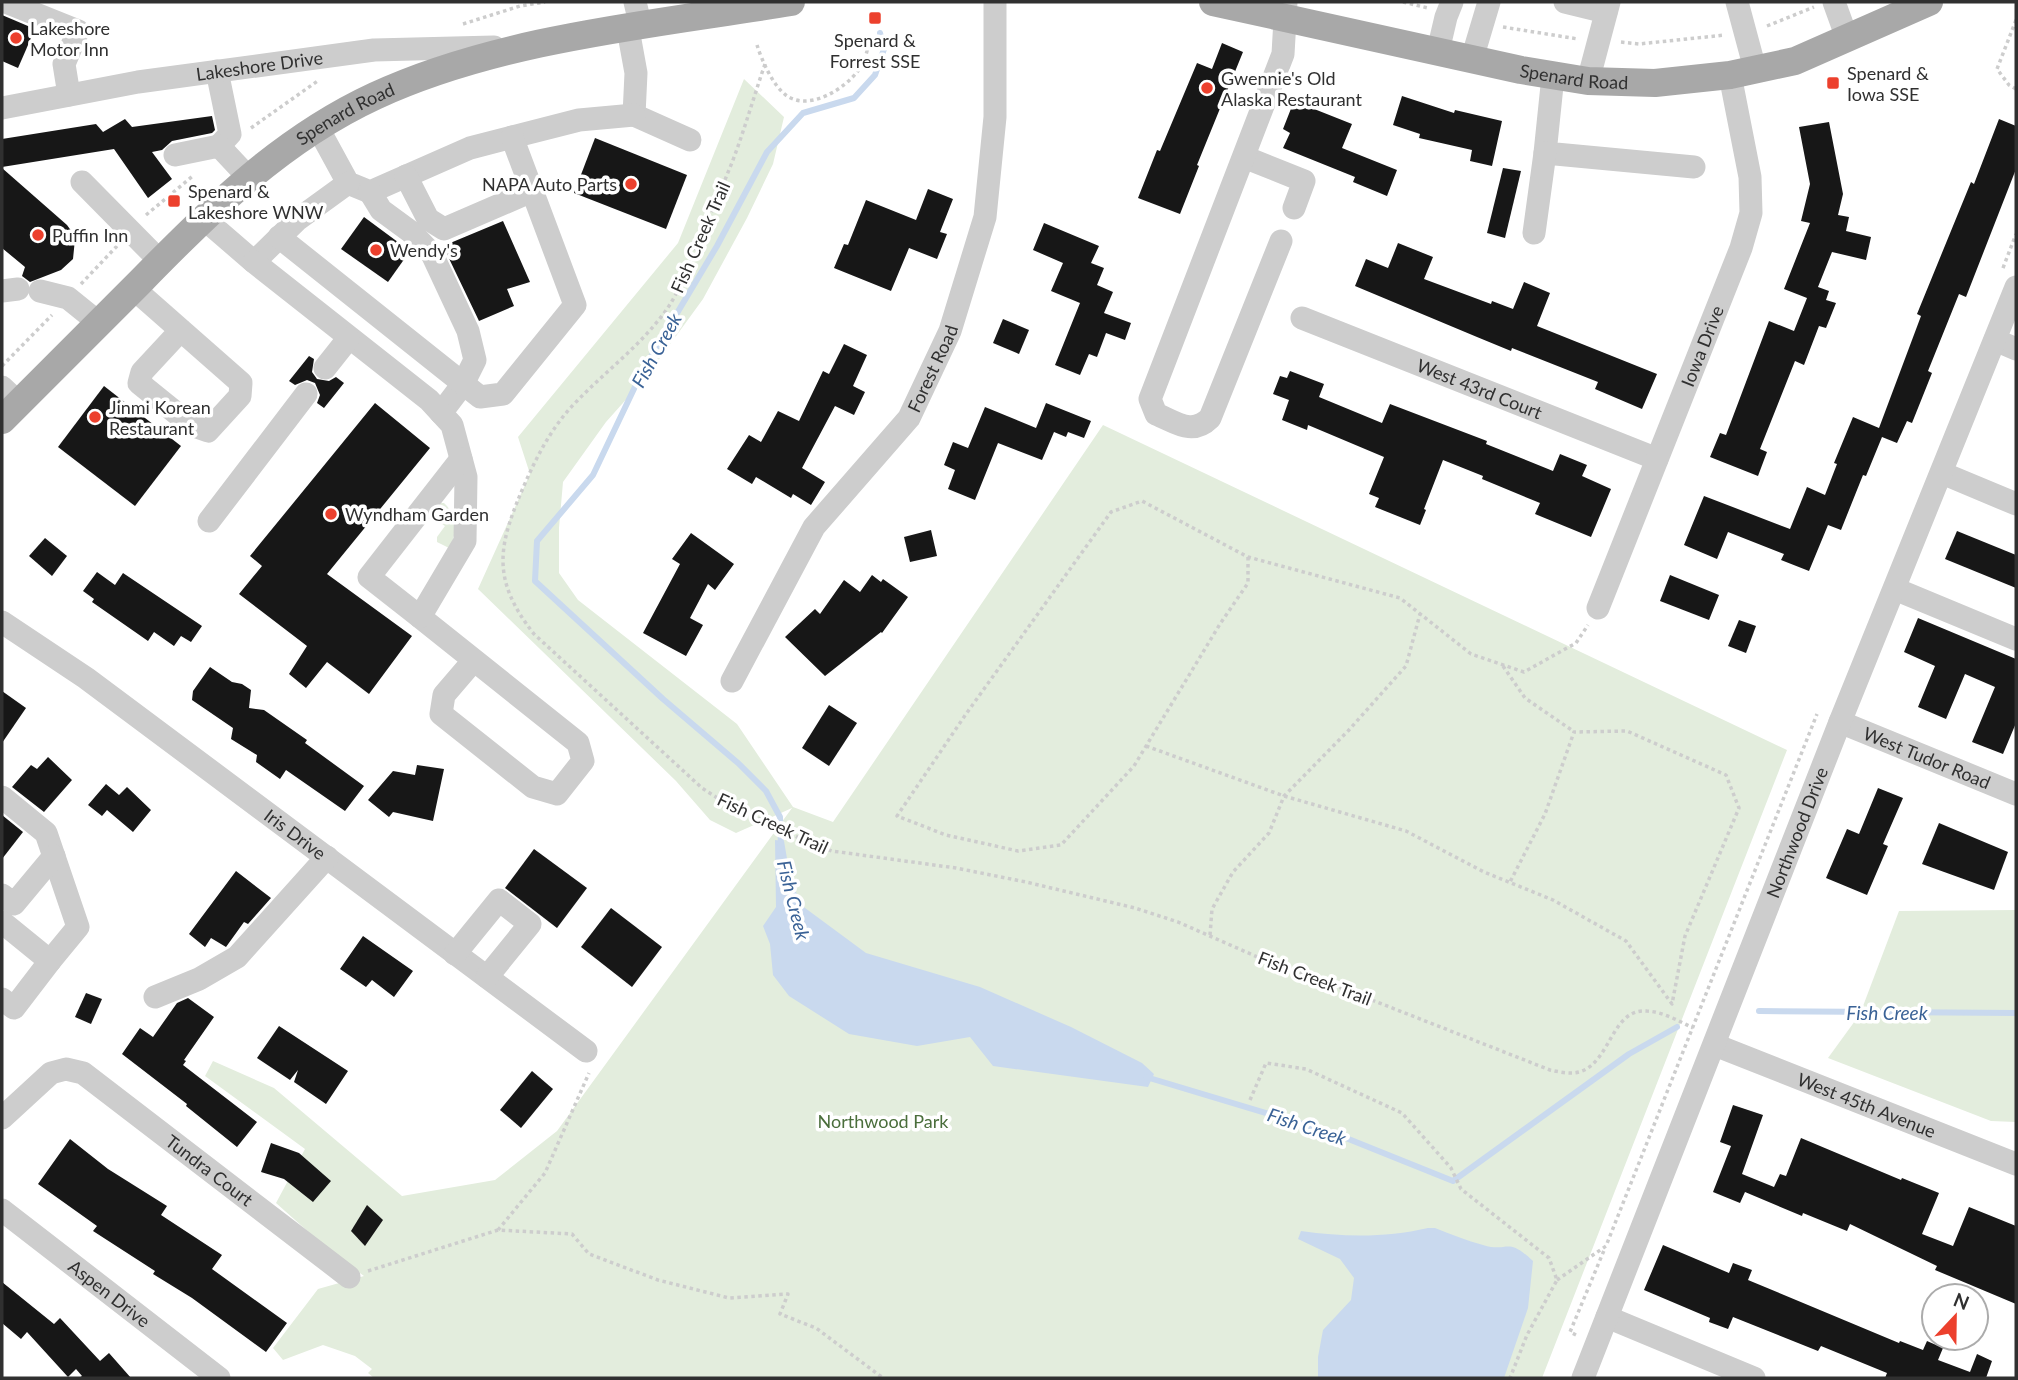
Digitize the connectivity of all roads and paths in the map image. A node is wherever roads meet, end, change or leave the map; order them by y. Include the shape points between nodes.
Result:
1 (6, 2) edge
2 (791, 2) edge
3 (995, 2) edge
4 (1213, 2) edge
5 (1452, 2) edge
6 (1489, 2) edge
7 (1565, 2) edge
8 (1737, 2) edge
9 (1834, 2) edge
10 (1917, 4) edge
11 (1608, 7) edge
12 (1285, 9) edge
13 (635, 19) edge
14 (2016, 20) edge
15 (870, 35) dead end
16 (1847, 38) junction
17 (757, 45) dead end
18 (521, 47) junction
19 (384, 50) junction
20 (1438, 51) junction
21 (1472, 59) junction
22 (765, 64) junction
23 (225, 69) junction
24 (1743, 72) junction
25 (1553, 76) junction
26 (1588, 81) junction
27 (398, 87) junction
28 (2016, 89) edge
29 (69, 95) junction
30 (2, 108) edge
31 (634, 115) junction
32 (318, 128) junction
33 (512, 137) junction
34 (690, 140) dead end
35 (219, 146) junction
36 (1545, 153) junction
37 (175, 155) dead end
38 (1244, 157) junction
39 (1694, 167) dead end
40 (406, 176) junction
41 (248, 177) junction
42 (82, 182) dead end
43 (348, 183) junction
44 (532, 191) junction
45 (370, 192) junction
46 (1294, 208) dead end
47 (203, 218) junction
48 (1534, 233) dead end
49 (279, 237) junction
50 (1281, 241) dead end
51 (160, 261) junction
52 (254, 262) junction
53 (2016, 287) edge
54 (133, 288) junction
55 (20, 290) edge
56 (1302, 318) dead end
57 (99, 323) junction
58 (181, 330) junction
59 (348, 339) junction
60 (2006, 344) edge
61 (325, 368) dead end
62 (463, 384) junction
63 (306, 394) dead end
64 (7, 403) edge
65 (441, 413) junction
66 (461, 459) junction
67 (1657, 459) junction
68 (1942, 473) junction
69 (2016, 503) edge
70 (209, 521) dead end
71 (1248, 557) junction
72 (1895, 589) junction
73 (1598, 608) joint
74 (1420, 614) junction
75 (420, 617) junction
76 (2, 622) edge
77 (2016, 639) edge
78 (474, 660) junction
79 (1502, 665) junction
80 (732, 681) dead end
81 (1840, 722) junction
82 (1573, 732) junction
83 (1146, 746) junction
84 (2016, 794) edge
85 (1284, 796) junction
86 (2, 797) edge
87 (54, 856) junction
88 (327, 857) junction
89 (1510, 882) junction
90 (2, 895) edge
91 (2, 922) edge
92 (1210, 936) junction
93 (455, 954) junction
94 (50, 961) junction
95 (487, 977) junction
96 (155, 997) dead end
97 (2, 999) edge
98 (1715, 1045) junction
99 (586, 1051) joint
100 (1250, 1100) dead end
101 (2, 1118) edge
102 (2016, 1164) edge
103 (2, 1210) edge
104 (498, 1230) junction
105 (349, 1277) joint
106 (1556, 1280) junction
107 (1607, 1317) junction
108 (219, 1378) edge
109 (883, 1378) edge
110 (1510, 1378) edge
111 (1583, 1378) edge
112 (1754, 1378) edge

1 - 29 street via 78,31 64,64
2 - 13 main road, Spenard Road
3 - 80 street, Forest Road via 995,117 985,217 950,331 909,418 814,527
4 - 12 main road, Spenard Road
5 - 20 street
6 - 21 street
7 - 11 street
8 - 24 street, Iowa Drive
9 - 16 street
10 - 16 main road, Spenard Road
11 - 26 street
12 - 20 main road, Spenard Road
12 - 38 street via 1283,54
13 - 18 main road, Spenard Road
13 - 31 street
14 - 28 path via 1997,69
15 - 22 path via 859,70 816,100 787,96
16 - 24 main road, Spenard Road via 1795,61
17 - 22 path
18 - 19 street, Lakeshore Drive
18 - 27 main road, Spenard Road
19 - 23 street, Lakeshore Drive
19 - 27 street via 402,53 408,59 409,69
20 - 21 main road, Spenard Road
21 - 25 main road, Spenard Road
22 - 92 path, Fish Creek Trail via 733,159 669,306 576,401 537,456 511,516 502,552 509,594 519,615 534,634 702,788 814,845 1026,882 1135,908
23 - 29 street, Lakeshore Drive
23 - 35 street via 230,134
24 - 26 main road, Spenard Road via 1655,83
24 - 67 street, Iowa Drive via 1751,213
25 - 26 main road, Spenard Road
25 - 36 street
27 - 32 main road, Spenard Road
29 - 30 street, Lakeshore Drive
31 - 33 street via 579,120
31 - 34 street
32 - 41 main road, Spenard Road
32 - 43 street
33 - 40 street via 470,148
33 - 44 street
35 - 37 street
35 - 41 street
36 - 39 street
36 - 48 street
38 - 46 street via 1304,181
38 - 50 street via 1150,399 1156,414 1193,429 1210,418
40 - 44 street via 428,219 444,229
40 - 45 street
41 - 47 main road, Spenard Road
42 - 51 street
43 - 45 street
43 - 49 street
44 - 62 street via 575,305 503,394 480,397
45 - 62 street via 381,211 432,254 473,351 475,360
47 - 51 main road, Spenard Road
47 - 52 street
49 - 52 street
49 - 62 street
51 - 54 main road, Spenard Road
52 - 59 street
53 - 60 street, Northwood Drive
54 - 57 main road, Spenard Road
54 - 58 street
55 - 57 street via 68,298
56 - 67 street, West 43rd Court
57 - 64 main road, Spenard Road
58 - 58 street via 241,383 240,396 208,431 191,425 139,383 142,372
59 - 61 street
59 - 65 street
60 - 68 street, Northwood Drive
62 - 65 street
63 - 70 street
65 - 66 street via 452,425
66 - 75 street via 466,477 465,541
66 - 75 street via 369,577
67 - 73 street, Iowa Drive
68 - 69 street
68 - 72 street, Northwood Drive
71 - 74 path via 1399,598
71 - 83 path via 1248,583
71 - 83 path via 1142,502 1111,512 897,816 946,835 1018,851 1061,845 1134,766
72 - 77 street
72 - 81 street, Northwood Drive
73 - 79 path via 1576,643 1524,672
74 - 79 path via 1471,654
74 - 85 path via 1406,666
75 - 78 street
76 - 88 street, Iris Drive via 86,678
78 - 78 street via 578,743 583,761 557,794 533,787 441,713 444,695
79 - 82 path via 1525,698
81 - 84 street, West Tudor Road
81 - 98 street, Northwood Drive
82 - 89 path via 1545,814
82 - 89 path via 1627,731 1726,775 1739,808 1685,936 1672,1004 1626,941
83 - 85 path
85 - 89 path via 1406,831
85 - 92 path via 1269,833 1233,872 1212,909
86 - 87 street via 46,833
87 - 90 street via 14,904
87 - 94 street via 78,927
88 - 93 street, Iris Drive
88 - 96 street via 237,957
91 - 94 street
92 - 106 path, Fish Creek Trail via 1565,1073 1581,1072 1595,1063 1621,1022 1636,1012 1657,1013 1693,1028 1606,1246
93 - 95 street, Iris Drive
93 - 95 street via 499,900 530,924
94 - 97 street via 14,1008
95 - 99 street, Iris Drive
98 - 102 street, West 45th Avenue
98 - 107 street, Northwood Drive
99 - 104 path via 591,1069 545,1173
100 - 106 path via 1266,1063 1306,1069 1402,1113 1451,1168 1461,1189 1549,1258
101 - 105 street, Tundra Court via 51,1073 66,1069 83,1073
103 - 108 street, Aspen Drive
104 - 105 path
104 - 109 path via 572,1234 589,1254 657,1280 729,1298 788,1294 780,1314 816,1328
106 - 110 path
107 - 111 street, Northwood Drive
107 - 112 street

